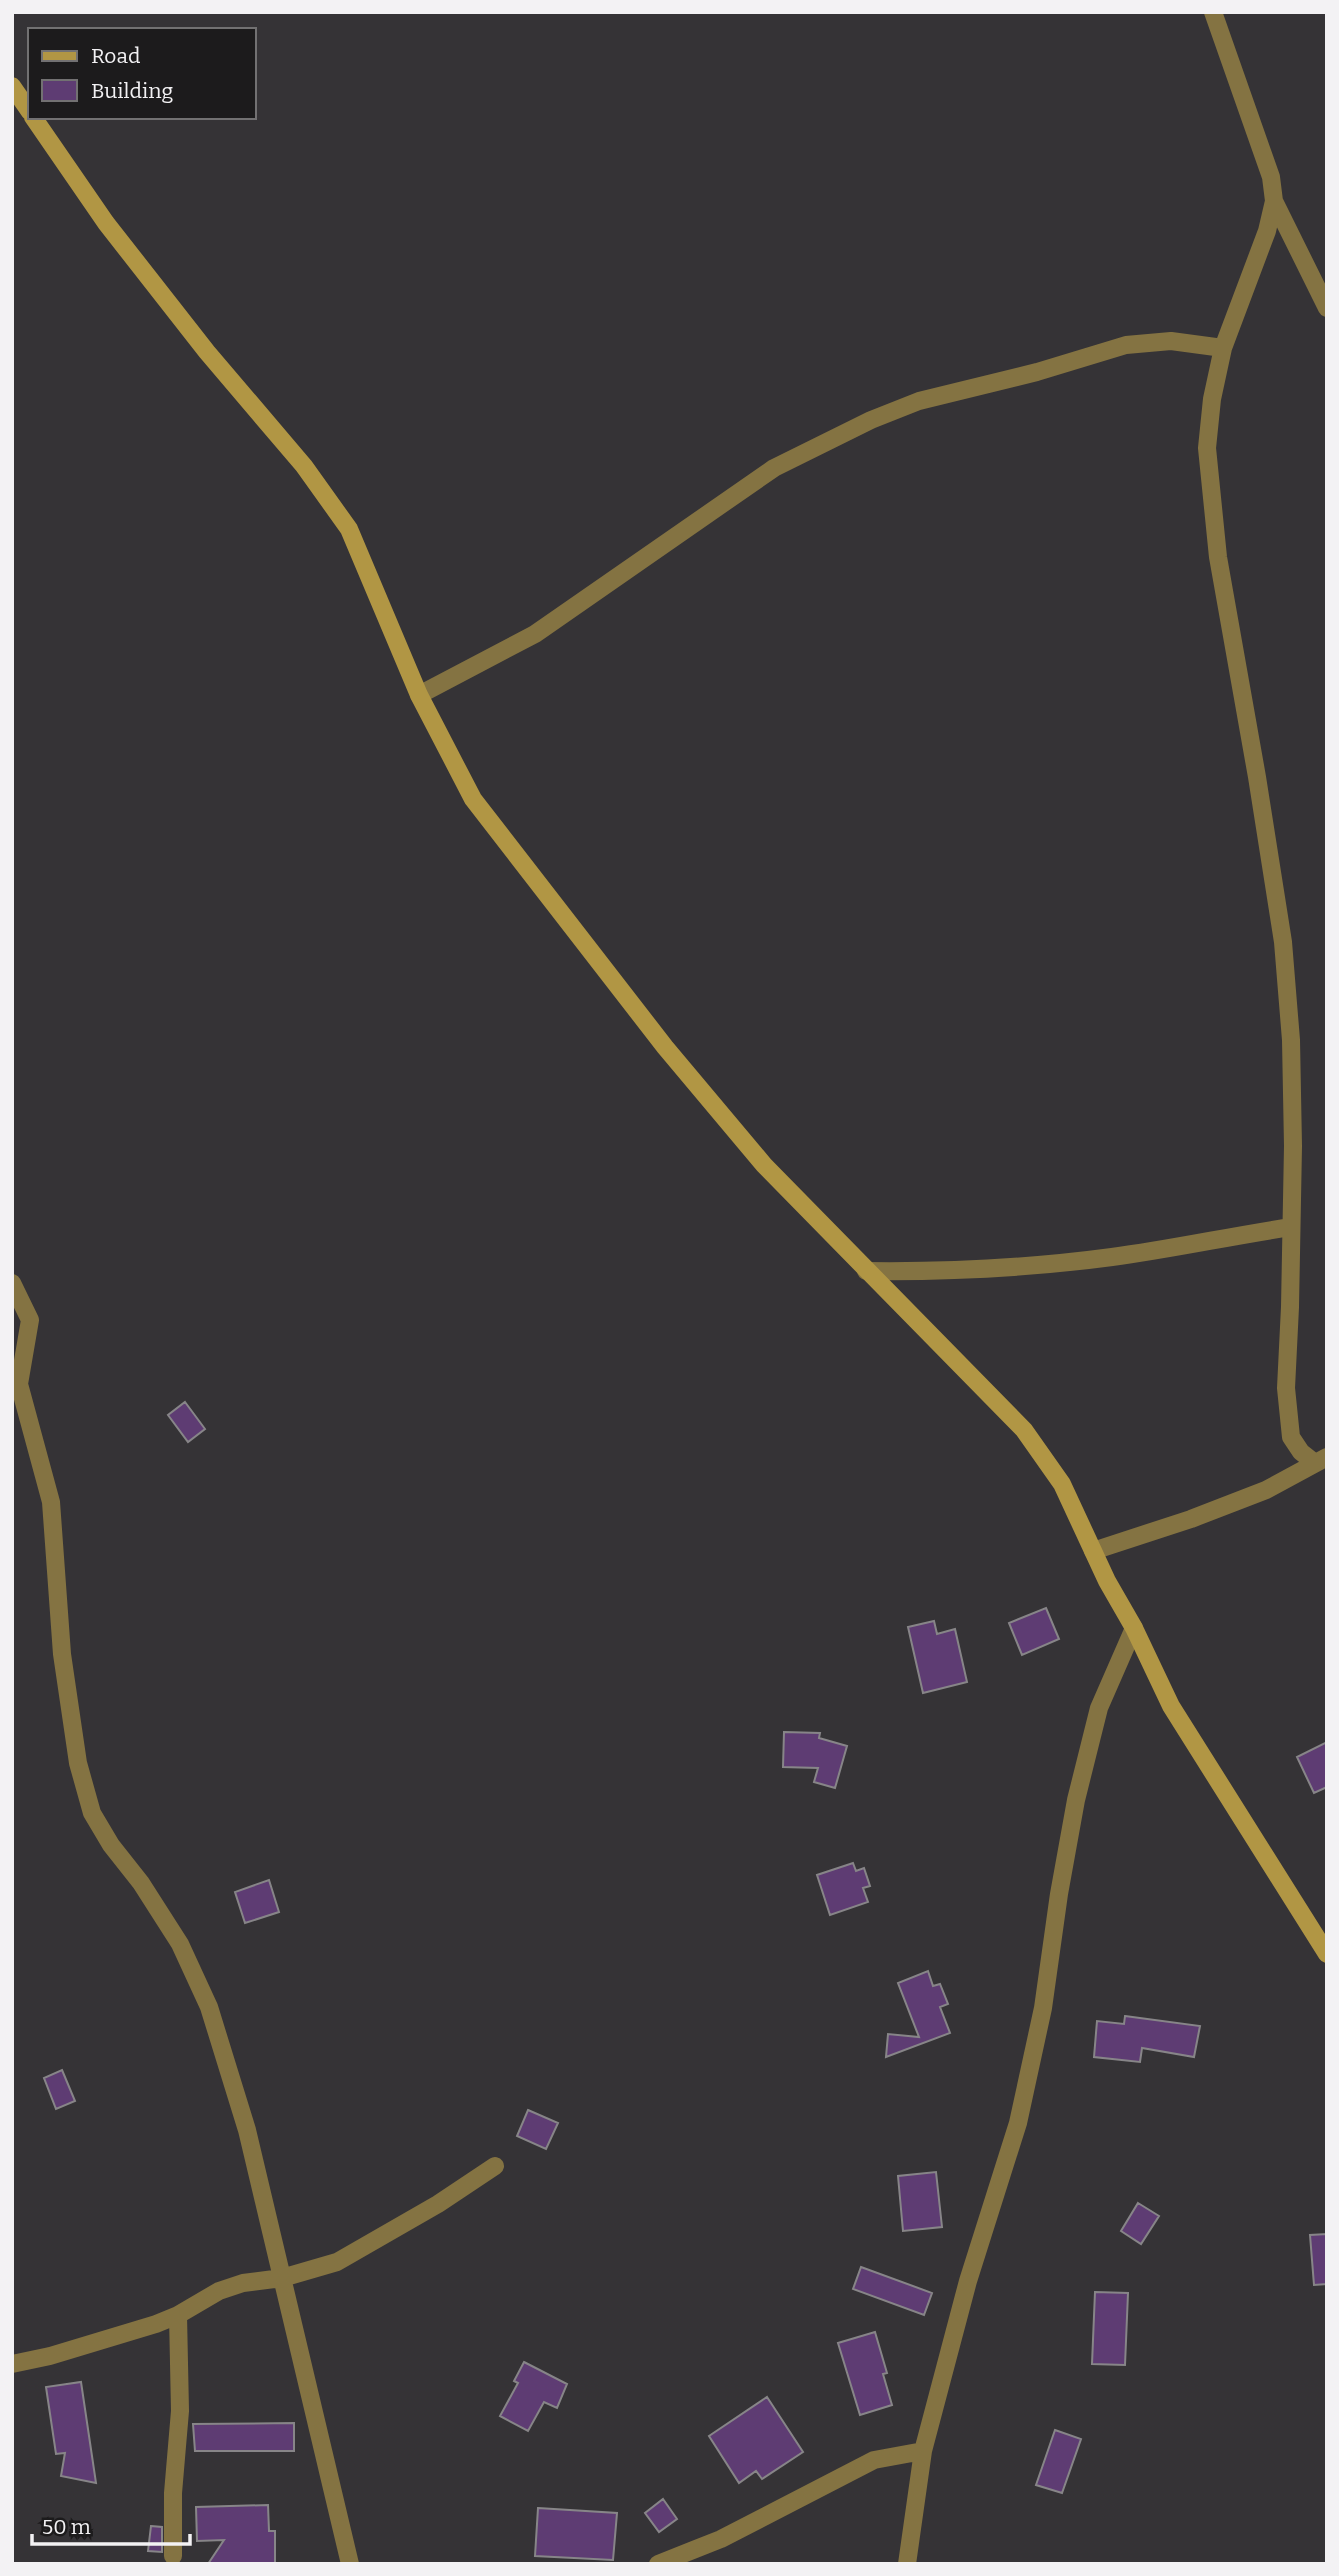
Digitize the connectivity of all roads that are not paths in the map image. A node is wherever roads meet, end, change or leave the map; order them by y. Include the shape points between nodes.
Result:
1 (1213, 12) edge
2 (12, 86) edge
3 (28, 109) edge
4 (34, 119) edge
5 (1274, 201) junction
6 (1327, 308) edge
7 (1223, 348) junction
8 (419, 695) junction
9 (1291, 1227) junction
10 (866, 1271) junction
11 (12, 1283) edge
12 (1321, 1460) edge
13 (1093, 1551) junction
14 (1134, 1628) junction
15 (1327, 1954) edge
16 (495, 2166) dead end
17 (282, 2278) junction
18 (178, 2315) junction
19 (12, 2364) edge
20 (923, 2451) junction
21 (173, 2556) dead end
22 (349, 2564) edge
23 (658, 2564) edge
24 (907, 2564) edge

1 - 5 street via 1271,177
2 - 3 main road
4 - 8 main road via 106,223 304,466 349,529
5 - 6 street
5 - 7 street
7 - 8 street via 1171,341 1126,345 919,401 871,419 774,468 536,634
7 - 9 street via 1207,448 1218,557 1283,942 1291,1040
8 - 10 main road via 473,799 569,924 764,1164
9 - 10 street via 1037,1265
9 - 12 street via 1286,1388 1291,1437 1301,1452
10 - 13 main road via 1024,1430 1062,1484
11 - 17 street via 30,1320 19,1384 51,1502 62,1654 78,1763 92,1813 180,1944 209,2007 247,2130
12 - 13 street via 1266,1490
13 - 14 main road
14 - 15 main road via 1171,1706
14 - 20 street via 1099,1708 1076,1800 1043,2008 1018,2123 968,2281
16 - 17 street via 338,2262
17 - 18 street via 219,2291
17 - 22 street
18 - 19 street
18 - 21 street via 180,2411
20 - 23 street via 874,2460 721,2539
20 - 24 street

